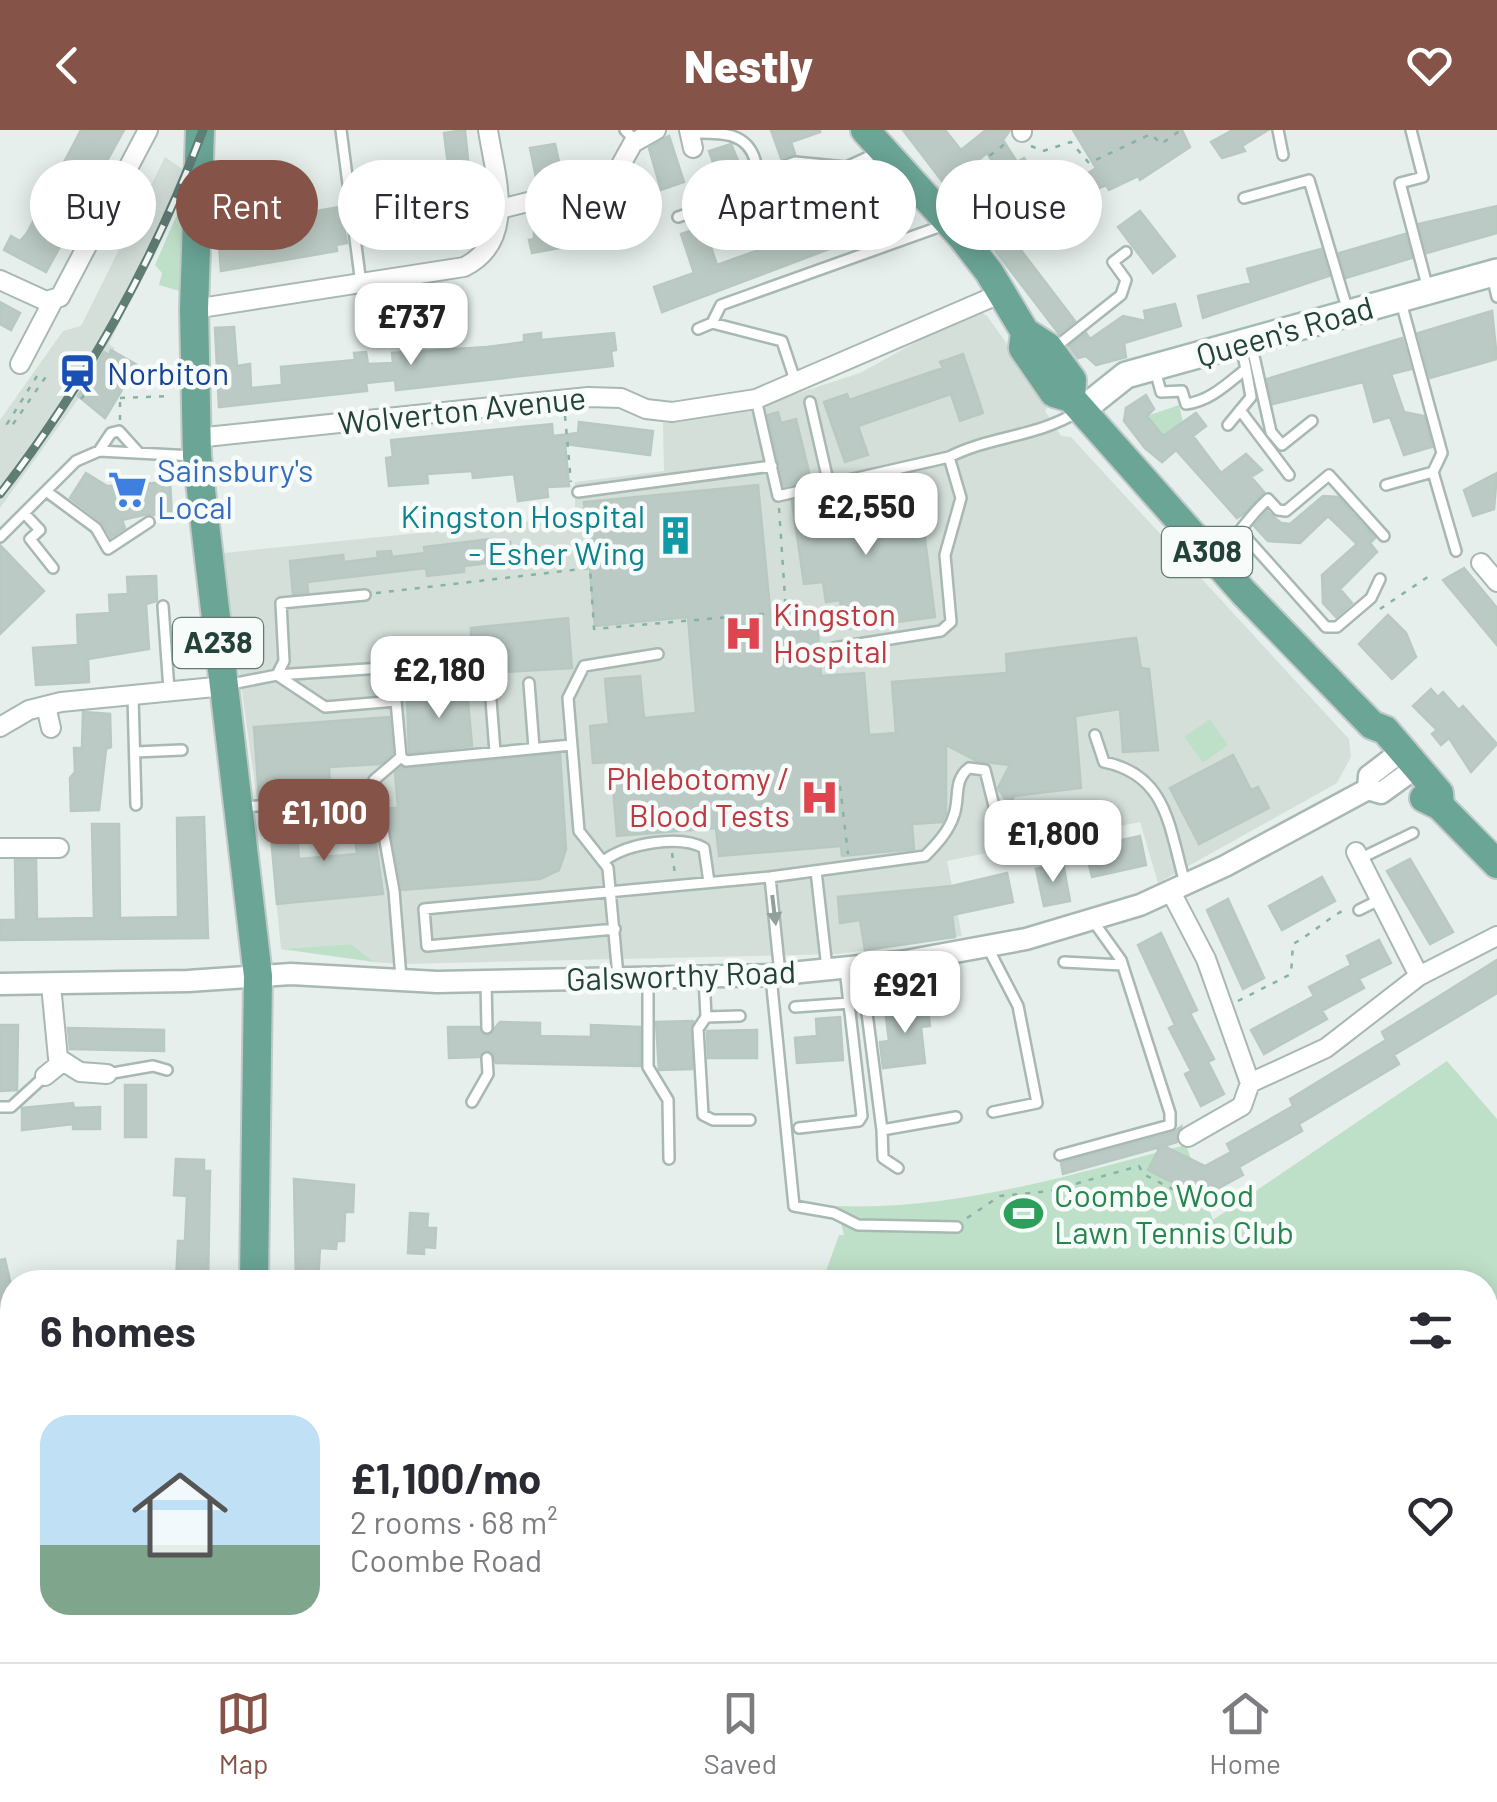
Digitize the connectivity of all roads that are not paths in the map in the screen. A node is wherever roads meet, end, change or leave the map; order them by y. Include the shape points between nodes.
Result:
1 (148, 130) edge
2 (200, 130) edge
3 (341, 130) edge
4 (488, 130) edge
5 (656, 130) edge
6 (1278, 130) edge
7 (1411, 130) edge
8 (631, 135) edge
9 (691, 137) edge
10 (874, 139) edge
11 (1283, 155) dead end
12 (346, 160) edge
13 (493, 160) edge
14 (754, 160) dead end
15 (1244, 198) dead end
16 (936, 207) edge
17 (505, 208) edge
18 (678, 217) dead end
19 (936, 227) edge
20 (357, 250) edge
21 (484, 250) edge
22 (970, 250) edge
23 (1126, 252) dead end
24 (0, 280) edge
25 (1495, 281) edge
26 (360, 284) junction
27 (1428, 291) junction
28 (1002, 294) junction
29 (1400, 299) junction
30 (53, 301) junction
31 (194, 308) junction
32 (1348, 314) junction
33 (712, 323) junction
34 (698, 329) dead end
35 (1025, 332) junction
36 (1052, 352) junction
37 (1246, 353) junction
38 (28, 366) road end
39 (1154, 369) junction
40 (795, 380) junction
41 (756, 399) junction
42 (810, 402) dead end
43 (1076, 404) junction
44 (1240, 410) junction
45 (1312, 421) dead end
46 (1228, 425) dead end
47 (196, 447) junction
48 (99, 451) junction
49 (138, 452) junction
50 (949, 457) junction
51 (772, 466) junction
52 (1433, 472) junction
53 (1289, 475) dead end
54 (829, 485) junction
55 (1386, 485) dead end
56 (46, 491) junction
57 (578, 492) road end
58 (24, 513) junction
59 (149, 522) dead end
60 (1242, 534) junction
61 (1384, 536) dead end
62 (0, 537) edge
63 (1456, 551) dead end
64 (1215, 560) junction
65 (1481, 563) dead end
66 (53, 568) dead end
67 (1380, 579) dead end
68 (1497, 582) edge
69 (365, 595) road end
70 (162, 606) dead end
71 (833, 648) road end
72 (658, 654) dead end
73 (412, 666) dead end
74 (277, 676) junction
75 (529, 683) dead end
76 (225, 686) junction
77 (490, 687) dead end
78 (170, 693) junction
79 (133, 698) junction
80 (46, 706) junction
81 (0, 727) edge
82 (51, 728) dead end
83 (1095, 734) dead end
84 (571, 744) junction
85 (534, 748) junction
86 (182, 750) dead end
87 (135, 752) junction
88 (495, 752) junction
89 (401, 758) junction
90 (1404, 763) junction
91 (377, 797) junction
92 (136, 805) dead end
93 (242, 807) junction
94 (998, 822) dead end
95 (1414, 832) dead end
96 (0, 848) edge
97 (59, 848) dead end
98 (1358, 856) joint
99 (604, 860) junction
100 (1497, 864) edge
101 (816, 872) junction
102 (770, 878) junction
103 (709, 882) junction
104 (613, 888) junction
105 (1178, 888) junction
106 (1378, 900) junction
107 (1359, 910) road end
108 (1093, 921) junction
109 (615, 929) junction
110 (1497, 936) edge
111 (987, 946) junction
112 (1064, 962) dead end
113 (1122, 965) junction
114 (844, 969) junction
115 (776, 975) junction
116 (258, 976) junction
117 (704, 976) junction
118 (1419, 976) junction
119 (618, 978) junction
120 (648, 978) junction
121 (401, 981) junction
122 (486, 981) junction
123 (0, 984) edge
124 (51, 985) junction
125 (850, 1003) junction
126 (795, 1007) dead end
127 (740, 1016) dead end
128 (706, 1017) junction
129 (487, 1028) dead end
130 (487, 1058) dead end
131 (62, 1064) junction
132 (167, 1070) dead end
133 (107, 1074) joint
134 (45, 1076) joint
135 (1250, 1083) junction
136 (472, 1102) dead end
137 (0, 1107) edge
138 (993, 1112) dead end
139 (956, 1118) dead end
140 (750, 1120) dead end
141 (799, 1128) dead end
142 (882, 1130) junction
143 (1188, 1137) dead end
144 (1060, 1155) dead end
145 (669, 1160) dead end
146 (898, 1168) dead end
147 (957, 1228) road end
148 (254, 1270) edge

1 - 30 street
2 - 31 main road, A238
3 - 12 lane
4 - 13 street
5 - 8 street
6 - 11 lane
7 - 27 lane via 1423,177 1400,182
8 - 17 street via 612,182
9 - 14 lane via 736,135
10 - 16 main road, A308
10 - 18 lane via 846,167 796,162 770,172 749,193
15 - 32 lane via 1309,180
19 - 33 lane via 720,305
20 - 26 lane
21 - 26 street via 464,267
22 - 28 main road, A308
23 - 36 lane via 1113,262 1126,280 1121,295
24 - 30 street
25 - 27 main road, Queen's Road
26 - 31 street
27 - 29 main road, Queen's Road
28 - 35 main road, A308
28 - 40 street, Wolverton Avenue
29 - 32 main road, Queen's Road
29 - 52 lane via 1440,441
30 - 38 street
31 - 47 main road, A238
32 - 37 main road, Queen's Road
33 - 34 lane
33 - 40 lane via 782,341
35 - 36 main road, A308
35 - 43 main road, A308 via 1023,348 1038,371 1054,393
36 - 43 main road, A308 via 1072,380
37 - 39 main road, Queen's Road
37 - 39 lane via 1216,394 1186,404 1182,391 1160,392
37 - 44 lane via 1250,396
37 - 45 lane via 1270,432 1282,445
39 - 43 main road, Queen's Road via 1126,375
40 - 41 street, Wolverton Avenue
41 - 47 street, Wolverton Avenue via 672,412 622,398 563,400
41 - 51 lane
42 - 54 lane
43 - 50 lane via 1041,432 975,444
43 - 64 main road, A308
44 - 46 lane
44 - 53 lane
47 - 49 lane
47 - 76 main road, A238
48 - 49 lane
48 - 49 lane via 110,433 120,431
48 - 56 lane via 76,461
50 - 54 lane
50 - 71 lane via 961,498 945,555 951,622 941,631
51 - 54 lane via 778,496
51 - 57 lane
52 - 55 lane
52 - 63 lane
56 - 58 lane
56 - 59 lane via 96,528 108,549
58 - 62 lane
58 - 66 lane via 40,530 30,539
60 - 61 lane via 1244,521 1268,499 1286,512 1329,475
60 - 64 lane
60 - 67 lane via 1326,627 1337,627 1372,598
64 - 90 main road, A308
65 - 68 street
69 - 74 lane via 281,603 284,660
70 - 78 lane
72 - 84 lane via 584,666 568,698
73 - 74 lane
74 - 76 lane
74 - 89 lane via 325,707 396,701
75 - 85 lane
76 - 78 street
76 - 93 main road, A238
77 - 88 lane
78 - 79 street
79 - 80 street
79 - 87 lane
80 - 81 street
80 - 82 street
83 - 105 lane via 1104,762 1128,767 1155,789
84 - 85 lane
84 - 99 lane via 579,831
85 - 88 lane
86 - 87 lane
87 - 92 lane
88 - 89 lane
89 - 91 lane via 374,780
90 - 100 main road, A308 via 1421,795
90 - 105 street, Galsworthy Road via 1382,792 1368,789
91 - 93 lane
91 - 121 lane
93 - 116 main road, A238
94 - 101 lane via 990,778 985,770 969,768 959,780 955,814 925,856
95 - 98 lane
96 - 97 street
98 - 106 street
99 - 103 lane via 617,851 691,841 704,848
99 - 104 lane
101 - 102 lane
101 - 114 lane
102 - 103 lane
102 -> 115 lane
103 - 104 lane
104 - 109 lane
104 - 109 lane via 424,909 427,946
105 - 108 street, Galsworthy Road
105 - 135 street
106 - 107 lane
106 - 118 street
108 - 111 street, Galsworthy Road
108 - 113 lane
109 - 119 lane
110 - 118 street
111 - 114 street, Galsworthy Road
111 - 138 lane via 1018,1006 1037,1103
112 - 113 lane
113 - 144 lane via 1170,1125
114 - 115 street, Galsworthy Road
114 - 125 lane
114 - 142 lane
115 - 117 street, Galsworthy Road
115 - 147 lane via 794,1206 858,1225
116 - 121 street, Galsworthy Road
116 - 124 street, Galsworthy Road
116 - 148 main road, A238
117 - 120 street, Galsworthy Road
117 - 128 lane
118 - 135 street via 1326,1048
119 - 120 street, Galsworthy Road
119 - 122 street, Galsworthy Road
120 - 145 lane via 648,1067 668,1100
121 - 122 street, Galsworthy Road
122 - 129 lane
123 - 124 street, Galsworthy Road
124 - 131 street
125 - 126 lane
125 - 141 lane via 860,1121
127 - 128 lane
128 - 140 lane via 698,1029 703,1115
130 - 136 lane via 488,1074
131 - 133 street
131 - 134 street
132 - 133 lane
134 - 137 lane via 11,1106
135 - 143 street via 1242,1106
139 - 142 lane
142 - 146 lane via 882,1158

